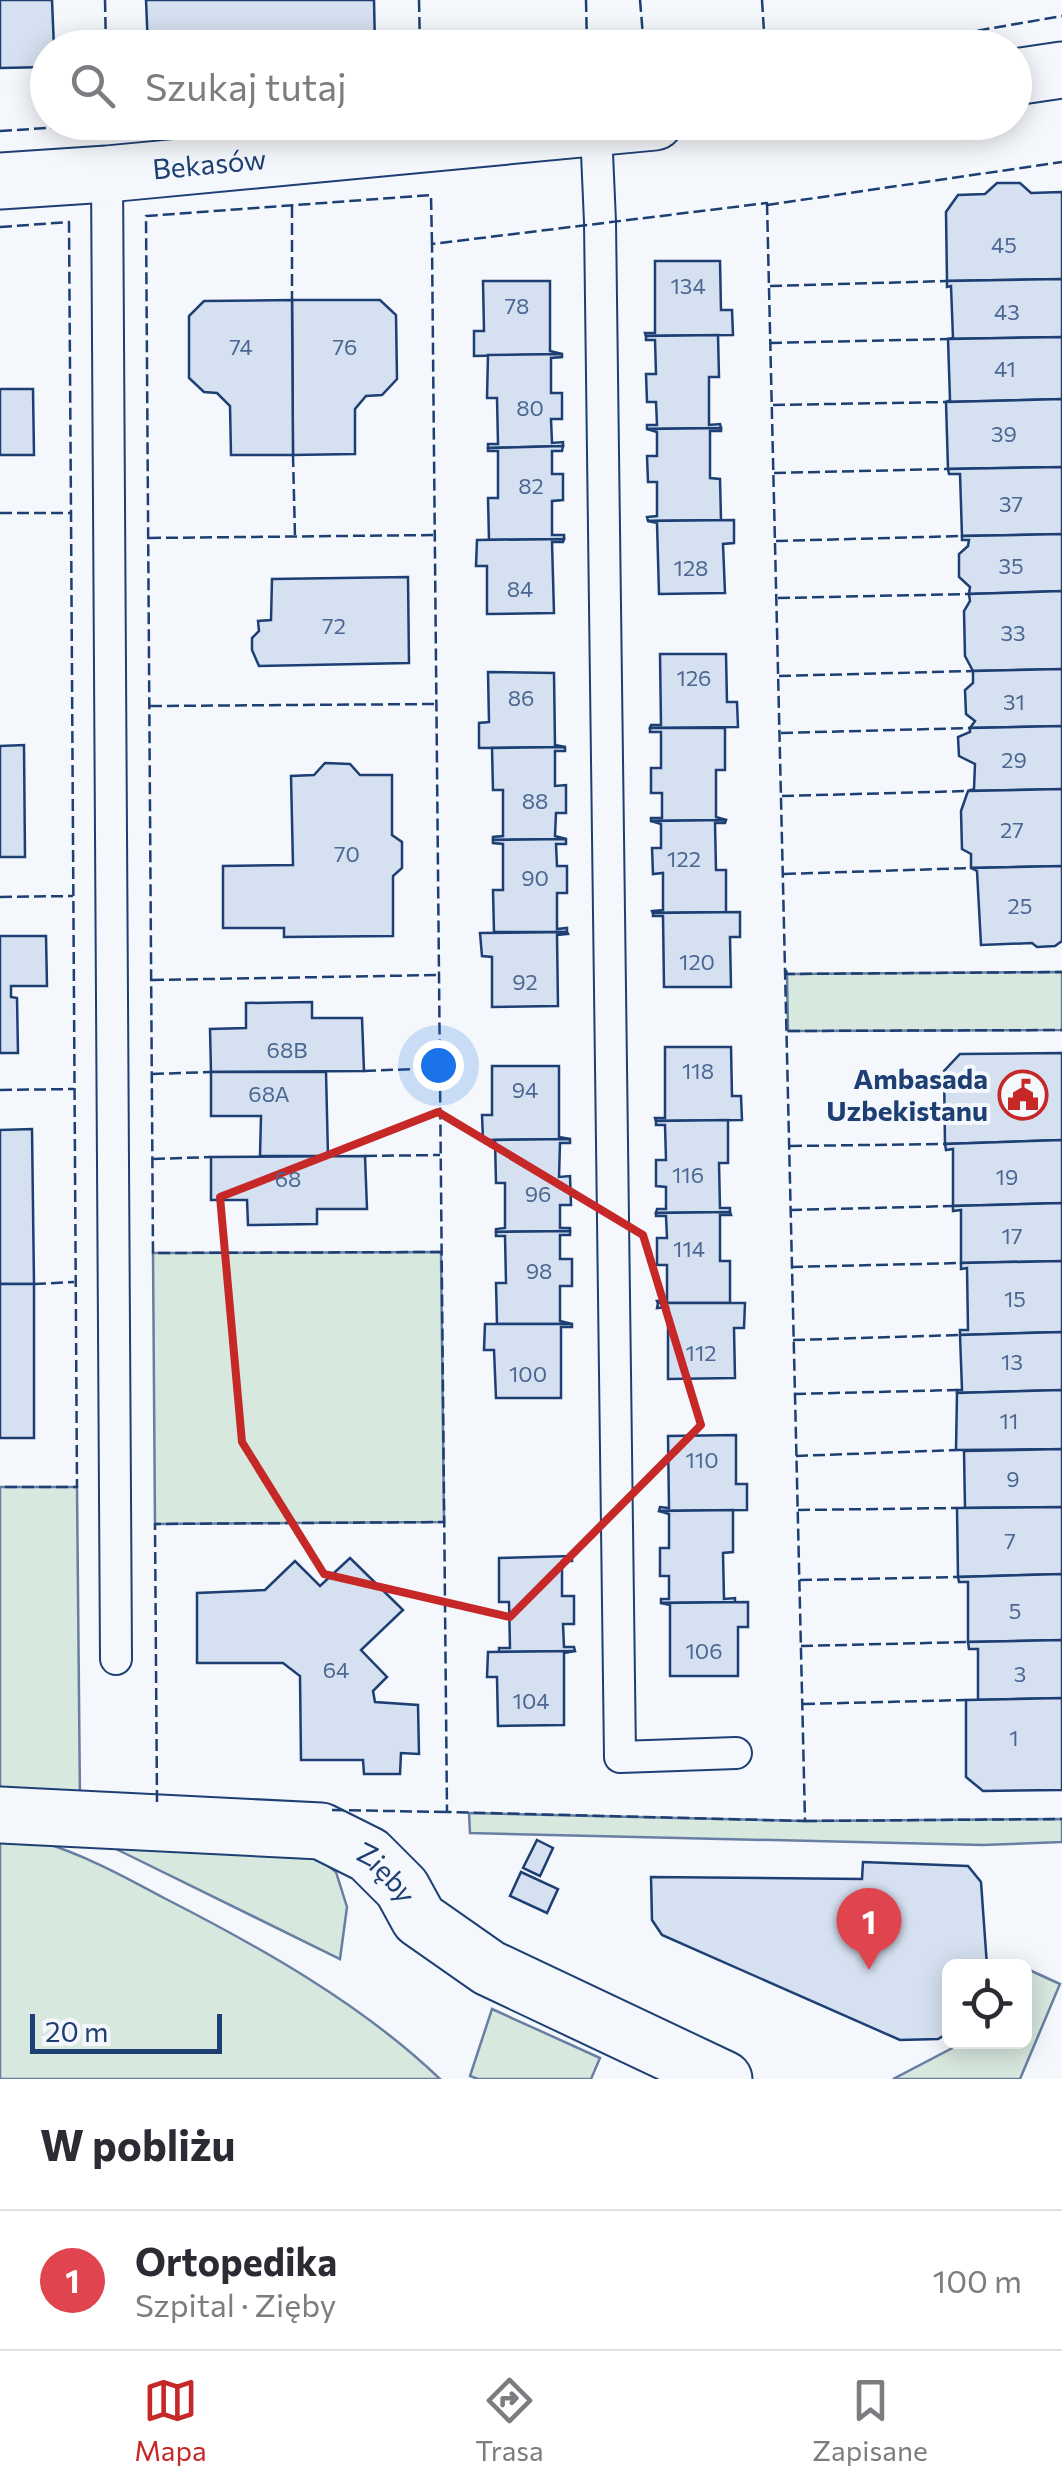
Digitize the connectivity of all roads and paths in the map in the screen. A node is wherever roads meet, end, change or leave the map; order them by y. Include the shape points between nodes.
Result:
1 (1062, 70) edge
2 (1032, 74) edge
3 (485, 140) edge
4 (596, 140) edge
5 (107, 174) junction
6 (0, 181) edge
7 (116, 1659) dead end
8 (736, 1753) dead end
9 (0, 1815) edge
10 (724, 2079) edge

1 - 2 street
3 - 5 street, Bekasów
4 - 8 lane via 620,1757
5 - 6 street, Bekasów
5 - 7 lane
9 - 10 street, Zięby via 321,1831 369,1855 402,1888 418,1919 490,1968

